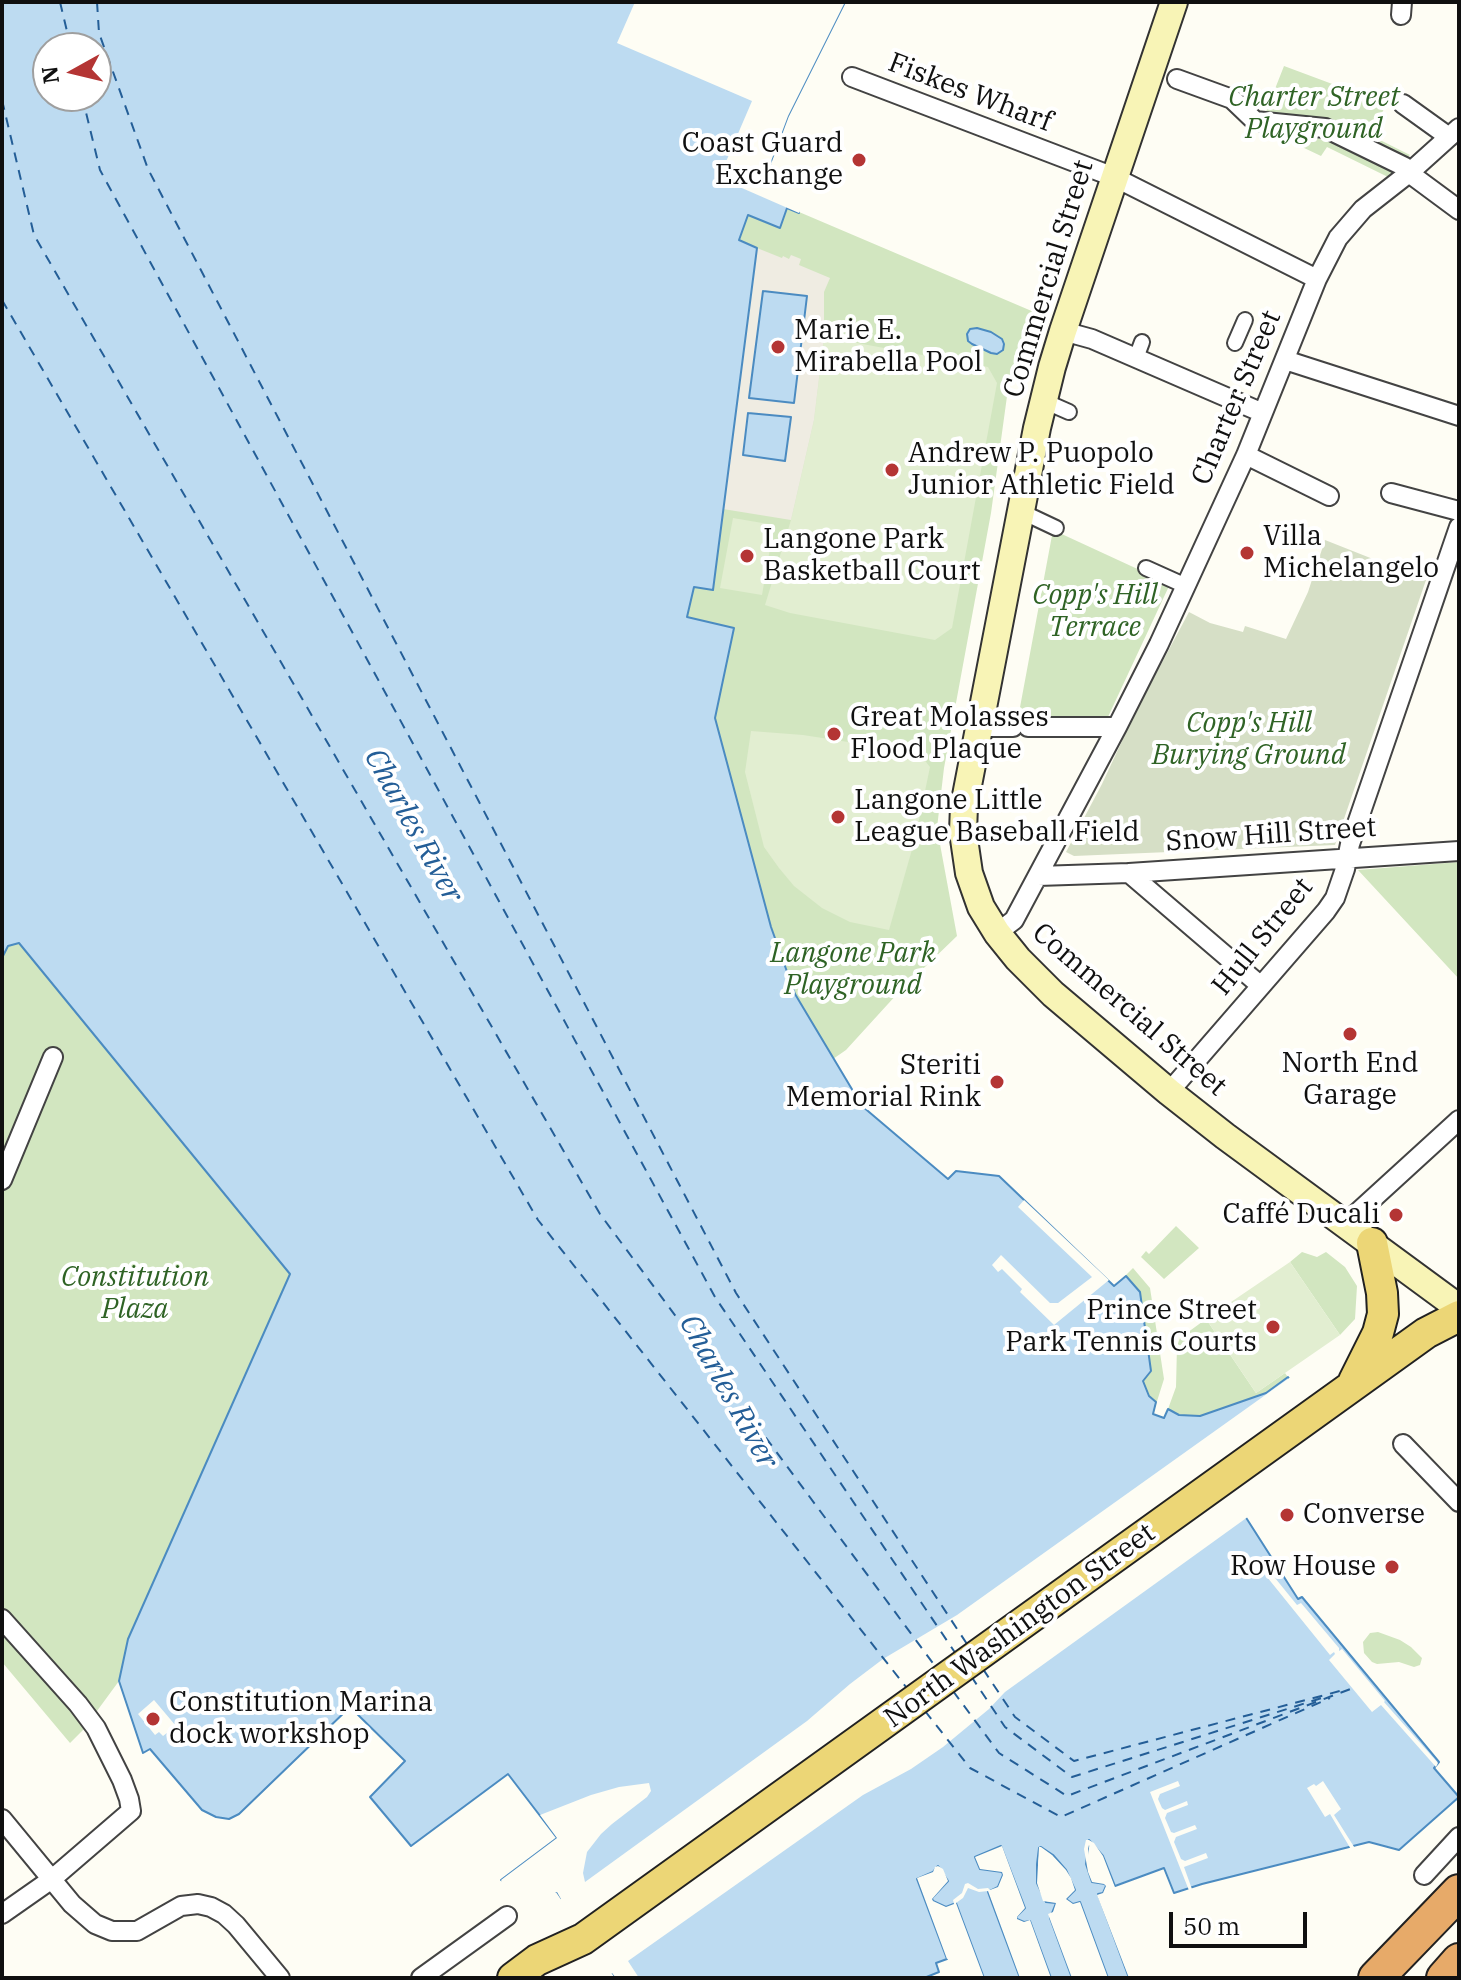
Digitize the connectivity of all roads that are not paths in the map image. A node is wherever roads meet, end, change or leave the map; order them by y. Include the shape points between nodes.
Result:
1 (1174, 2) edge
2 (852, 77) dead end
3 (1177, 79) dead end
4 (1403, 104) dead end
5 (1454, 132) edge
6 (1407, 170) junction
7 (1114, 177) junction
8 (1459, 210) edge
9 (1317, 279) junction
10 (1245, 320) dead end
11 (1063, 331) junction
12 (1235, 343) dead end
13 (1285, 360) junction
14 (1044, 401) junction
15 (1069, 412) dead end
16 (1263, 413) junction
17 (1459, 416) edge
18 (1246, 455) junction
19 (1391, 493) dead end
20 (1329, 496) dead end
21 (1020, 511) junction
22 (1459, 511) edge
23 (1459, 527) edge
24 (1056, 528) dead end
25 (1146, 568) dead end
26 (1186, 586) junction
27 (979, 727) junction
28 (1117, 727) junction
29 (1459, 851) edge
30 (1347, 858) junction
31 (1129, 873) junction
32 (1038, 876) junction
33 (997, 933) junction
34 (1261, 986) junction
35 (53, 1057) dead end
36 (1169, 1092) junction
37 (1459, 1120) edge
38 (2, 1180) edge
39 (1345, 1224) junction
40 (1372, 1243) junction
41 (1459, 1308) edge
42 (1459, 1316) edge
43 (1344, 1394) junction
44 (1403, 1444) dead end
45 (1459, 1502) edge
46 (2, 1619) edge
47 (2, 1819) edge
48 (1459, 1837) edge
49 (1424, 1875) dead end
50 (52, 1879) junction
51 (1459, 1892) edge
52 (2, 1914) edge
53 (507, 1916) dead end
54 (583, 1939) junction
55 (1459, 1961) edge
56 (1380, 1974) edge
57 (280, 1978) edge
58 (421, 1978) edge
59 (513, 1978) edge
60 (551, 1978) edge
61 (1444, 1978) edge

1 - 7 main road, Commercial Street
2 - 7 street, Fiskes Wharf
3 - 6 street via 1232,99 1255,121 1325,128
4 - 5 street
5 - 6 street, Charter Street
6 - 8 street
6 - 9 street, Charter Street via 1338,238
7 - 9 street, Fiskes Wharf
7 - 11 main road, Commercial Street
9 - 13 street, Charter Street
10 - 12 street
11 - 14 main road, Commercial Street
11 - 16 street via 1139,350
13 - 16 street, Charter Street
13 - 17 street
14 - 15 street
14 - 21 main road, Commercial Street
16 - 18 street, Charter Street
18 - 20 street
18 - 26 street, Charter Street
19 - 22 street
21 - 24 street
21 - 27 main road, Commercial Street
23 - 30 street, Hull Street
25 - 26 street
26 - 28 street, Charter Street
27 - 28 street
27 - 33 main road, Commercial Street via 963,832 972,881
28 - 32 street, Charter Street
29 - 30 street, Snow Hill Street
30 - 31 street, Snow Hill Street
30 - 34 street, Hull Street via 1332,904
31 - 32 street, Snow Hill Street
31 - 34 street
32 - 33 street, Charter Street via 1014,920
33 - 36 main road, Commercial Street via 1053,994
34 - 36 street, Hull Street
35 - 38 street
36 - 39 main road, Commercial Street
37 - 39 street
39 - 40 main road, Commercial Street
40 - 41 main road, Commercial Street
40 - 43 main road via 1383,1314
42 - 43 main road, North Washington Street
43 - 54 main road, North Washington Street
44 - 45 street
46 - 50 street via 96,1728 129,1799 131,1811
47 - 50 street
48 - 49 street
50 - 52 street
50 - 57 street via 86,1918 112,1931 137,1931 186,1905 216,1909
51 - 56 highway
53 - 58 street
54 - 59 main road, North Washington Street via 537,1960
54 - 60 main road, North Washington Street
55 - 61 highway

